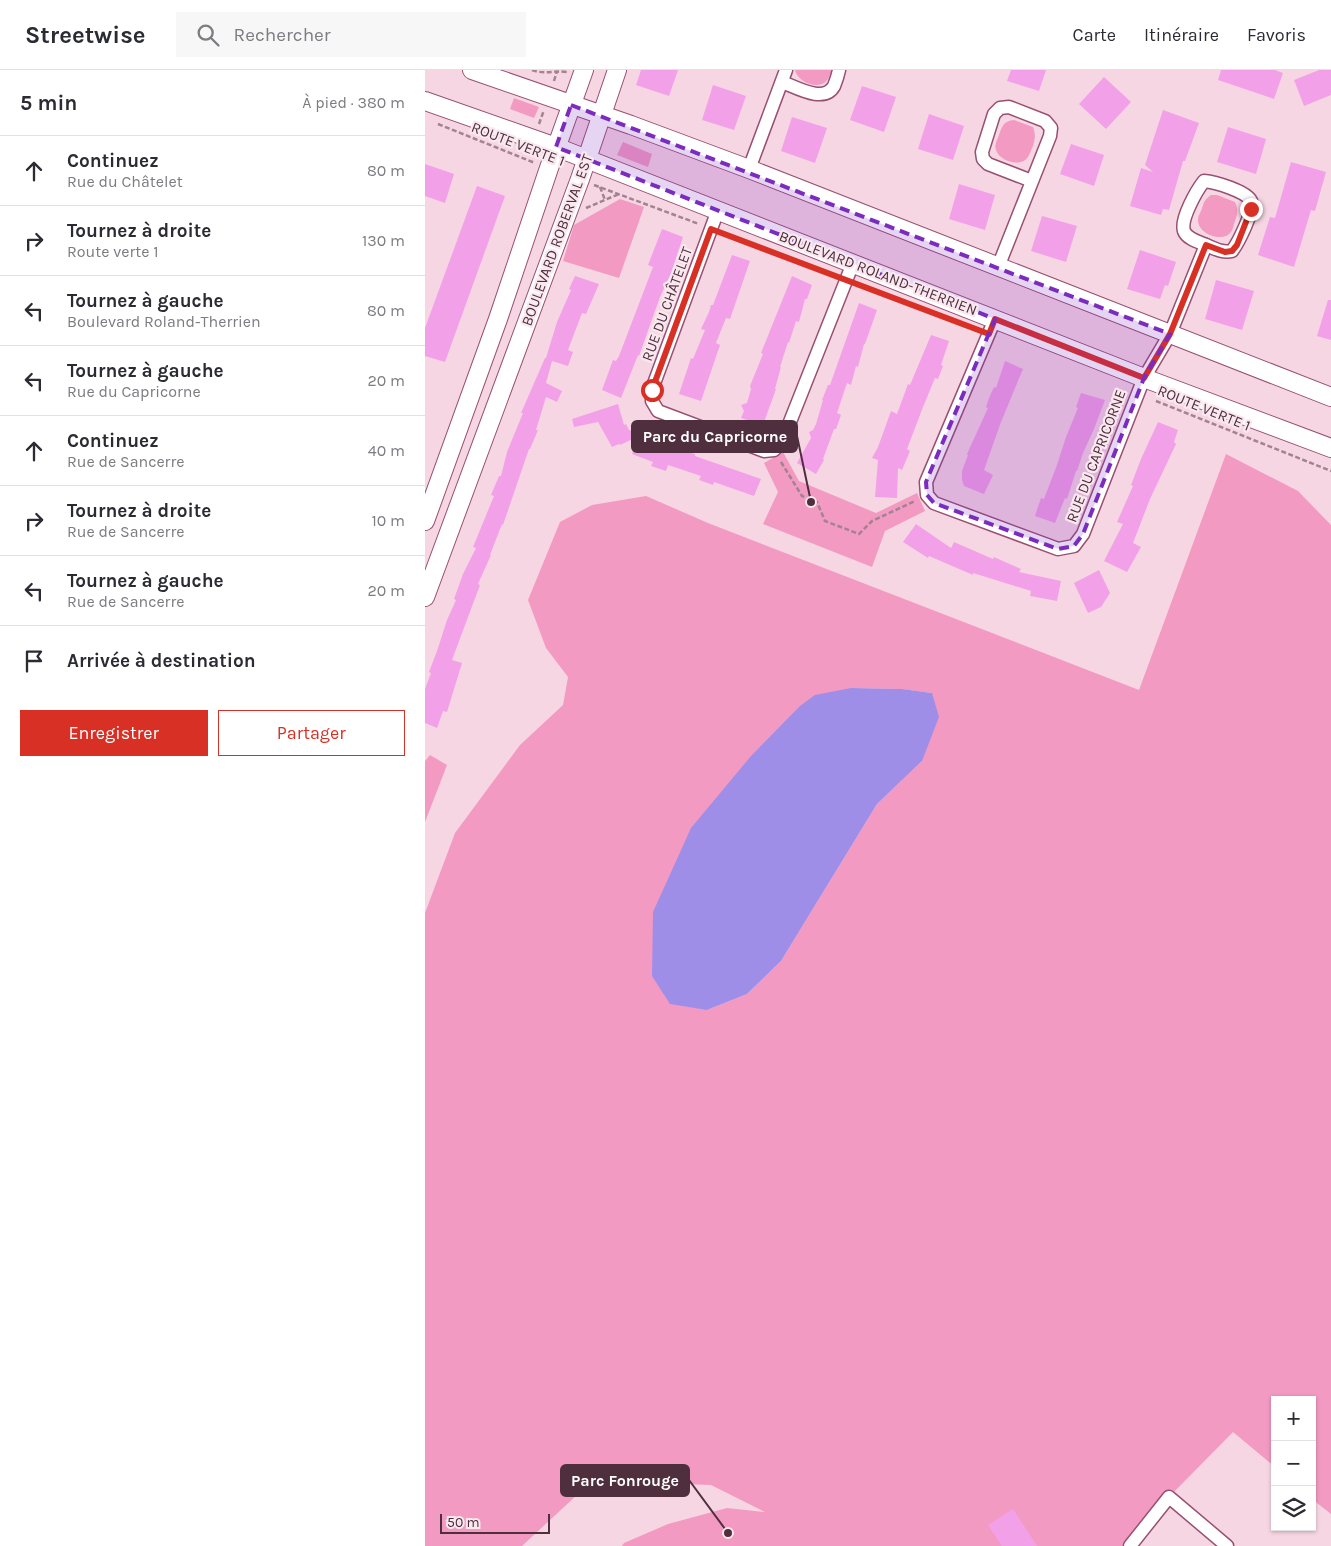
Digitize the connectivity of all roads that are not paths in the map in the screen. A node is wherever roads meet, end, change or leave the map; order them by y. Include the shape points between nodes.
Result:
1 (472, 70) edge
2 (584, 70) edge
3 (617, 70) edge
4 (839, 70) edge
5 (784, 76) edge
6 (425, 101) edge
7 (571, 104) junction
8 (601, 115) junction
9 (556, 147) junction
10 (587, 159) junction
11 (749, 170) junction
12 (1032, 181) junction
13 (719, 210) junction
14 (1206, 245) junction
15 (853, 263) junction
16 (998, 266) junction
17 (995, 319) junction
18 (1170, 334) junction
19 (1141, 386) junction
20 (1331, 397) edge
21 (469, 400) junction
22 (494, 410) junction
23 (1331, 448) edge
24 (425, 521) edge
25 (425, 598) edge
26 (1129, 1546) edge
27 (1227, 1546) edge

1 - 7 main road
2 - 7 main road, BOULEVARD ROBERVAL EST
3 - 8 main road, BOULEVARD ROBERVAL EST
4 - 5 street via 834,87 817,95
5 - 11 street
6 - 9 main road, BOULEVARD ROLAND-THERRIEN
7 - 8 main road
7 - 9 main road, BOULEVARD ROBERVAL EST
8 - 10 main road, BOULEVARD ROBERVAL EST
8 - 11 main road
9 - 10 main road, BOULEVARD ROLAND-THERRIEN
9 - 21 main road, BOULEVARD ROBERVAL EST
10 - 13 main road, BOULEVARD ROLAND-THERRIEN
10 - 22 main road, BOULEVARD ROBERVAL EST
11 - 16 main road
12 - 12 street via 1051,128 1045,121 1009,107 1000,108 982,152 983,159 988,164
12 - 16 street
13 - 15 main road, BOULEVARD ROLAND-THERRIEN
13 - 15 street, RUE DU CHÂTELET via 652,390 652,400 658,411 764,451 774,450 782,442
14 - 14 street via 1225,252 1232,251 1237,245 1251,209 1251,201 1245,194 1205,181 1197,189 1183,222 1184,232
14 - 18 street, RUE DU CAPRICORNE
15 - 17 main road, BOULEVARD ROLAND-THERRIEN
16 - 18 main road
17 - 19 main road, BOULEVARD ROLAND-THERRIEN
17 - 19 street, RUE DU CAPRICORNE via 926,482 927,495 934,503 1058,549 1074,546 1083,534
18 - 19 street, RUE DU CAPRICORNE
18 - 20 main road
19 - 23 main road, BOULEVARD ROLAND-THERRIEN
21 - 22 main road
21 - 24 main road, BOULEVARD ROBERVAL EST
22 - 25 main road, BOULEVARD ROBERVAL EST
26 - 27 street via 1169,1497

